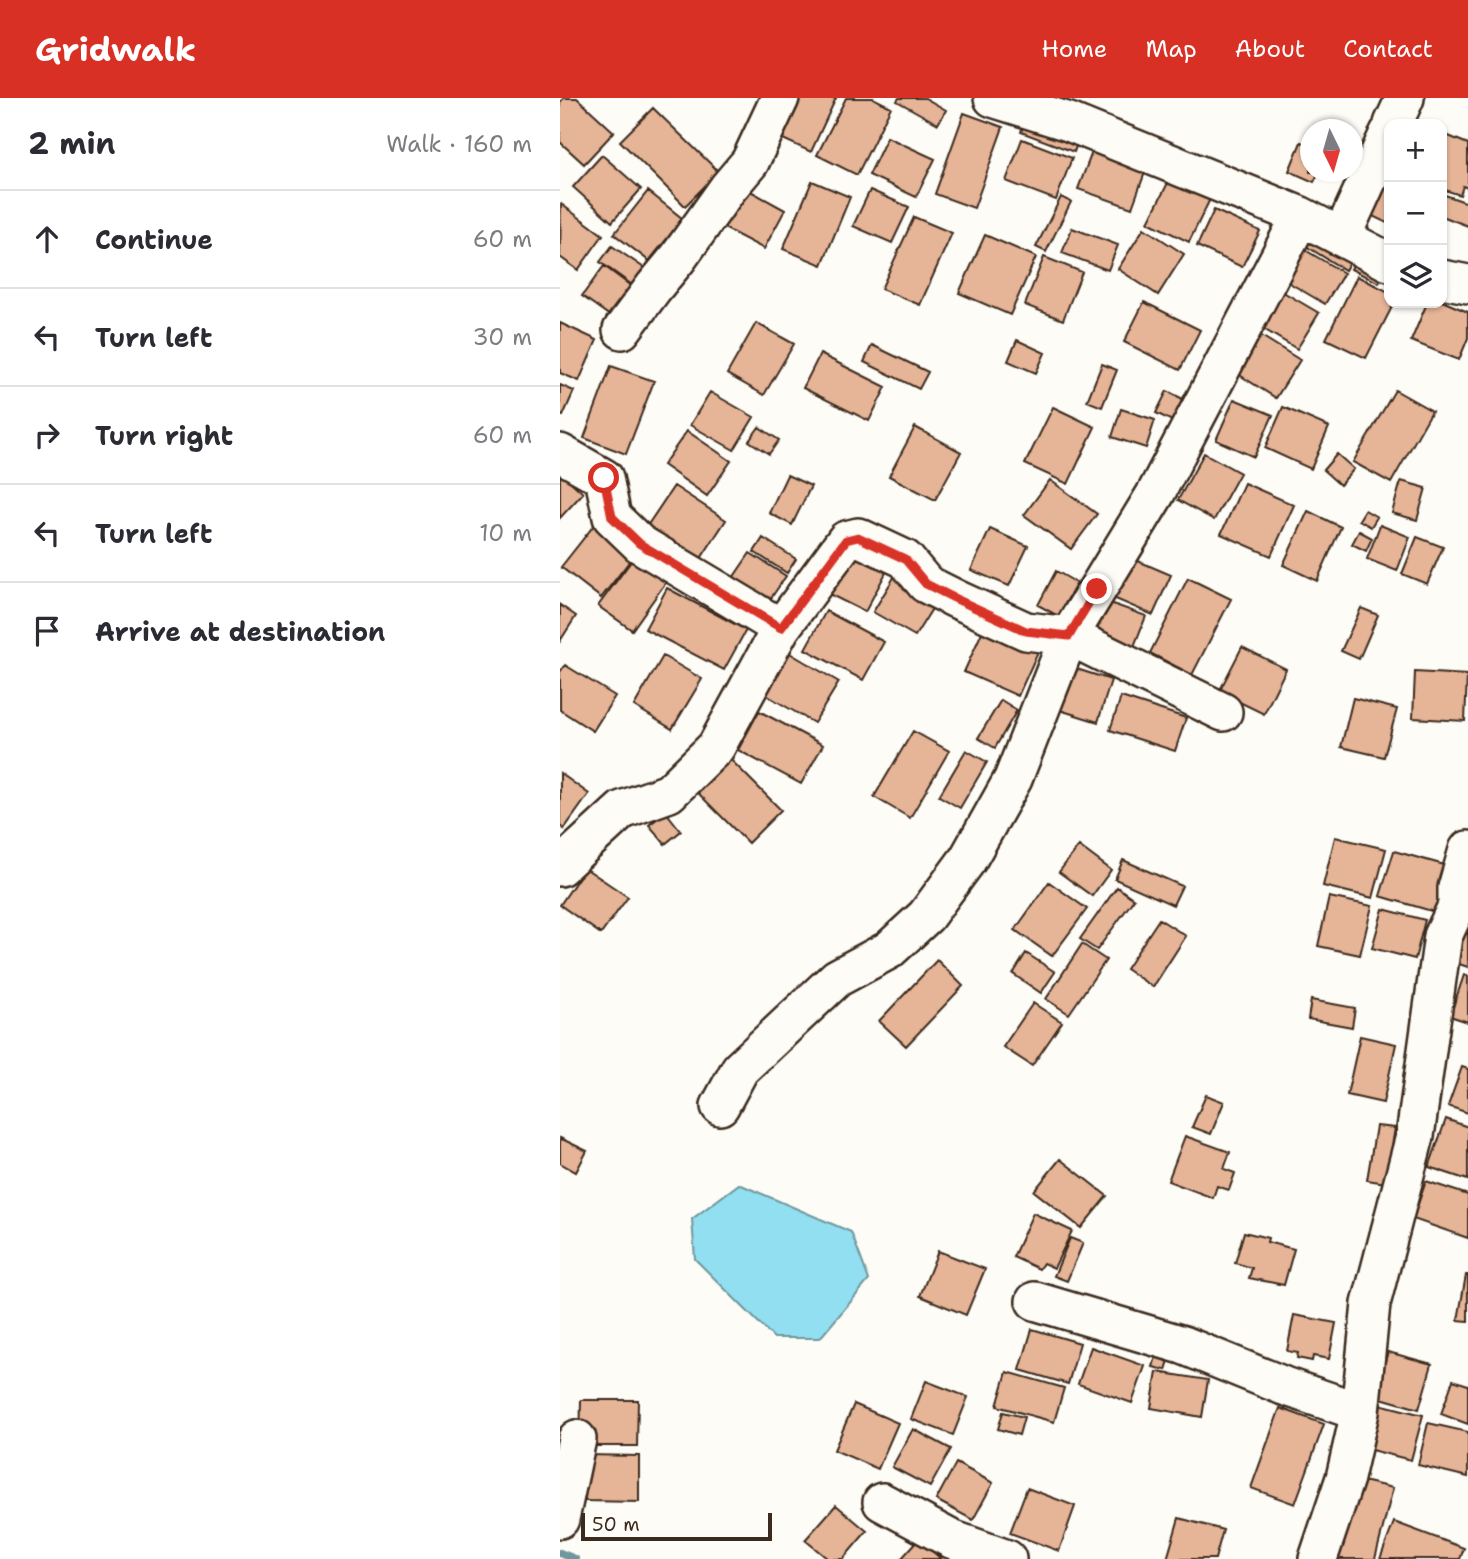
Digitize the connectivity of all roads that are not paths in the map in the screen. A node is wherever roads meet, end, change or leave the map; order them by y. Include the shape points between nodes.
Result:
1 (780, 98) edge
2 (993, 98) edge
3 (1405, 98) edge
4 (1395, 119) edge
5 (1384, 144) edge
6 (1301, 216) junction
7 (1342, 236) junction
8 (1384, 259) edge
9 (1447, 280) edge
10 (1468, 284) edge
11 (622, 330) dead end
12 (560, 453) edge
13 (781, 628) junction
14 (1069, 636) junction
15 (1223, 712) dead end
16 (1468, 850) edge
17 (560, 867) edge
18 (720, 1106) dead end
19 (1035, 1301) dead end
20 (1360, 1412) junction
21 (576, 1439) dead end
22 (882, 1502) dead end
23 (560, 1519) edge
24 (1007, 1559) edge
25 (1318, 1559) edge

1 - 11 street via 750,162
2 - 6 street via 1069,122
3 - 4 street
5 - 7 street
6 - 7 street
6 - 14 street via 1156,493
7 - 8 street
9 - 10 street
12 - 13 street via 604,478 612,517 640,544
13 - 14 street via 846,540 858,537 905,559 926,584 956,599 1026,631
13 - 17 street via 716,747 669,793 622,810
14 - 15 street
14 - 18 street via 1013,779 968,859 926,916 889,950 837,978 740,1069
16 - 20 street via 1457,906 1443,936 1415,1136 1371,1304
19 - 20 street via 1183,1345
20 - 25 street via 1345,1478
21 - 23 street
22 - 24 street via 951,1539

